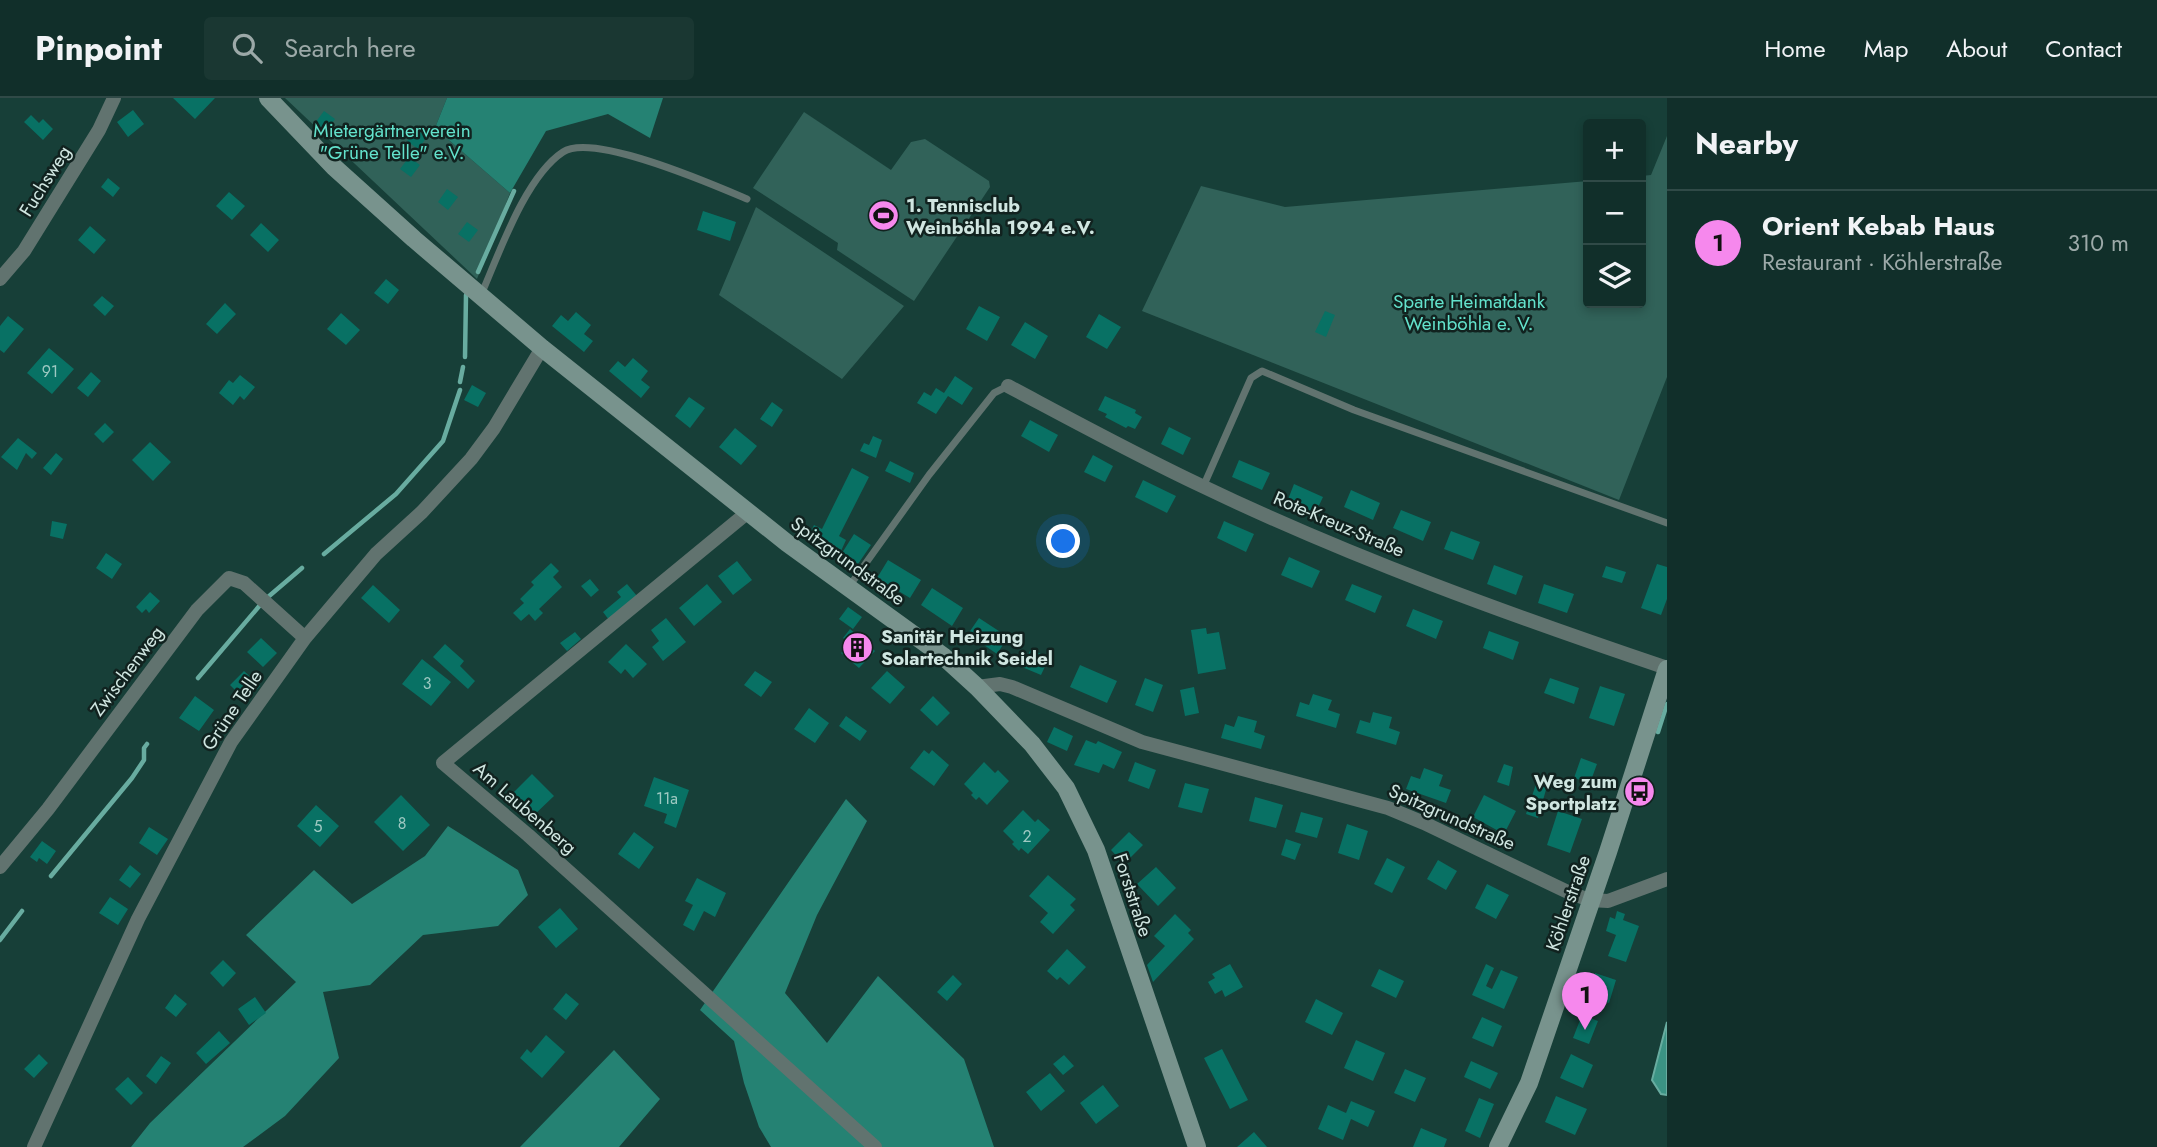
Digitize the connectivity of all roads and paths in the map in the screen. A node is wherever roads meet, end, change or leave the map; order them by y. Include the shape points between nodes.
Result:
1 (114, 98) edge
2 (274, 101) edge
3 (747, 199) dead end
4 (0, 279) edge
5 (480, 296) junction
6 (542, 348) junction
7 (1008, 386) joint
8 (1203, 487) junction
9 (748, 512) junction
10 (1667, 523) edge
11 (848, 588) junction
12 (305, 638) junction
13 (1667, 669) edge
14 (977, 687) junction
15 (0, 867) edge
16 (1667, 879) edge
17 (1590, 900) junction
18 (34, 1147) edge
19 (876, 1147) edge
20 (1197, 1147) edge
21 (1498, 1147) edge

1 - 4 street, Fuchsweg via 31,240
2 - 5 street, Spitzgrundstraße via 352,184
3 - 5 lane via 633,156 587,148 564,150 536,179
5 - 6 street, Spitzgrundstraße
6 - 9 street, Spitzgrundstraße
6 - 12 street, Grüne Telle via 471,459 376,554
7 - 8 street, Rote-Kreuz-Straße
7 - 11 lane via 994,393 929,475
8 - 10 lane via 1251,377 1262,371 1354,410
8 - 13 street, Rote-Kreuz-Straße via 1504,612
9 - 11 street, Spitzgrundstraße
9 - 19 street, Am Laubenberg via 443,763
11 - 14 street, Spitzgrundstraße via 943,656
12 - 15 street, Zwischenweg via 244,583 229,578 197,610
12 - 18 street, Grüne Telle via 231,742 138,919
13 - 17 street, Köhlerstraße
14 - 17 street, Spitzgrundstraße via 1012,687 1142,742 1388,808
14 - 20 street, Forststraße via 1045,758 1075,804 1096,850
16 - 17 street via 1608,901
17 - 21 street, Köhlerstraße via 1529,1083

